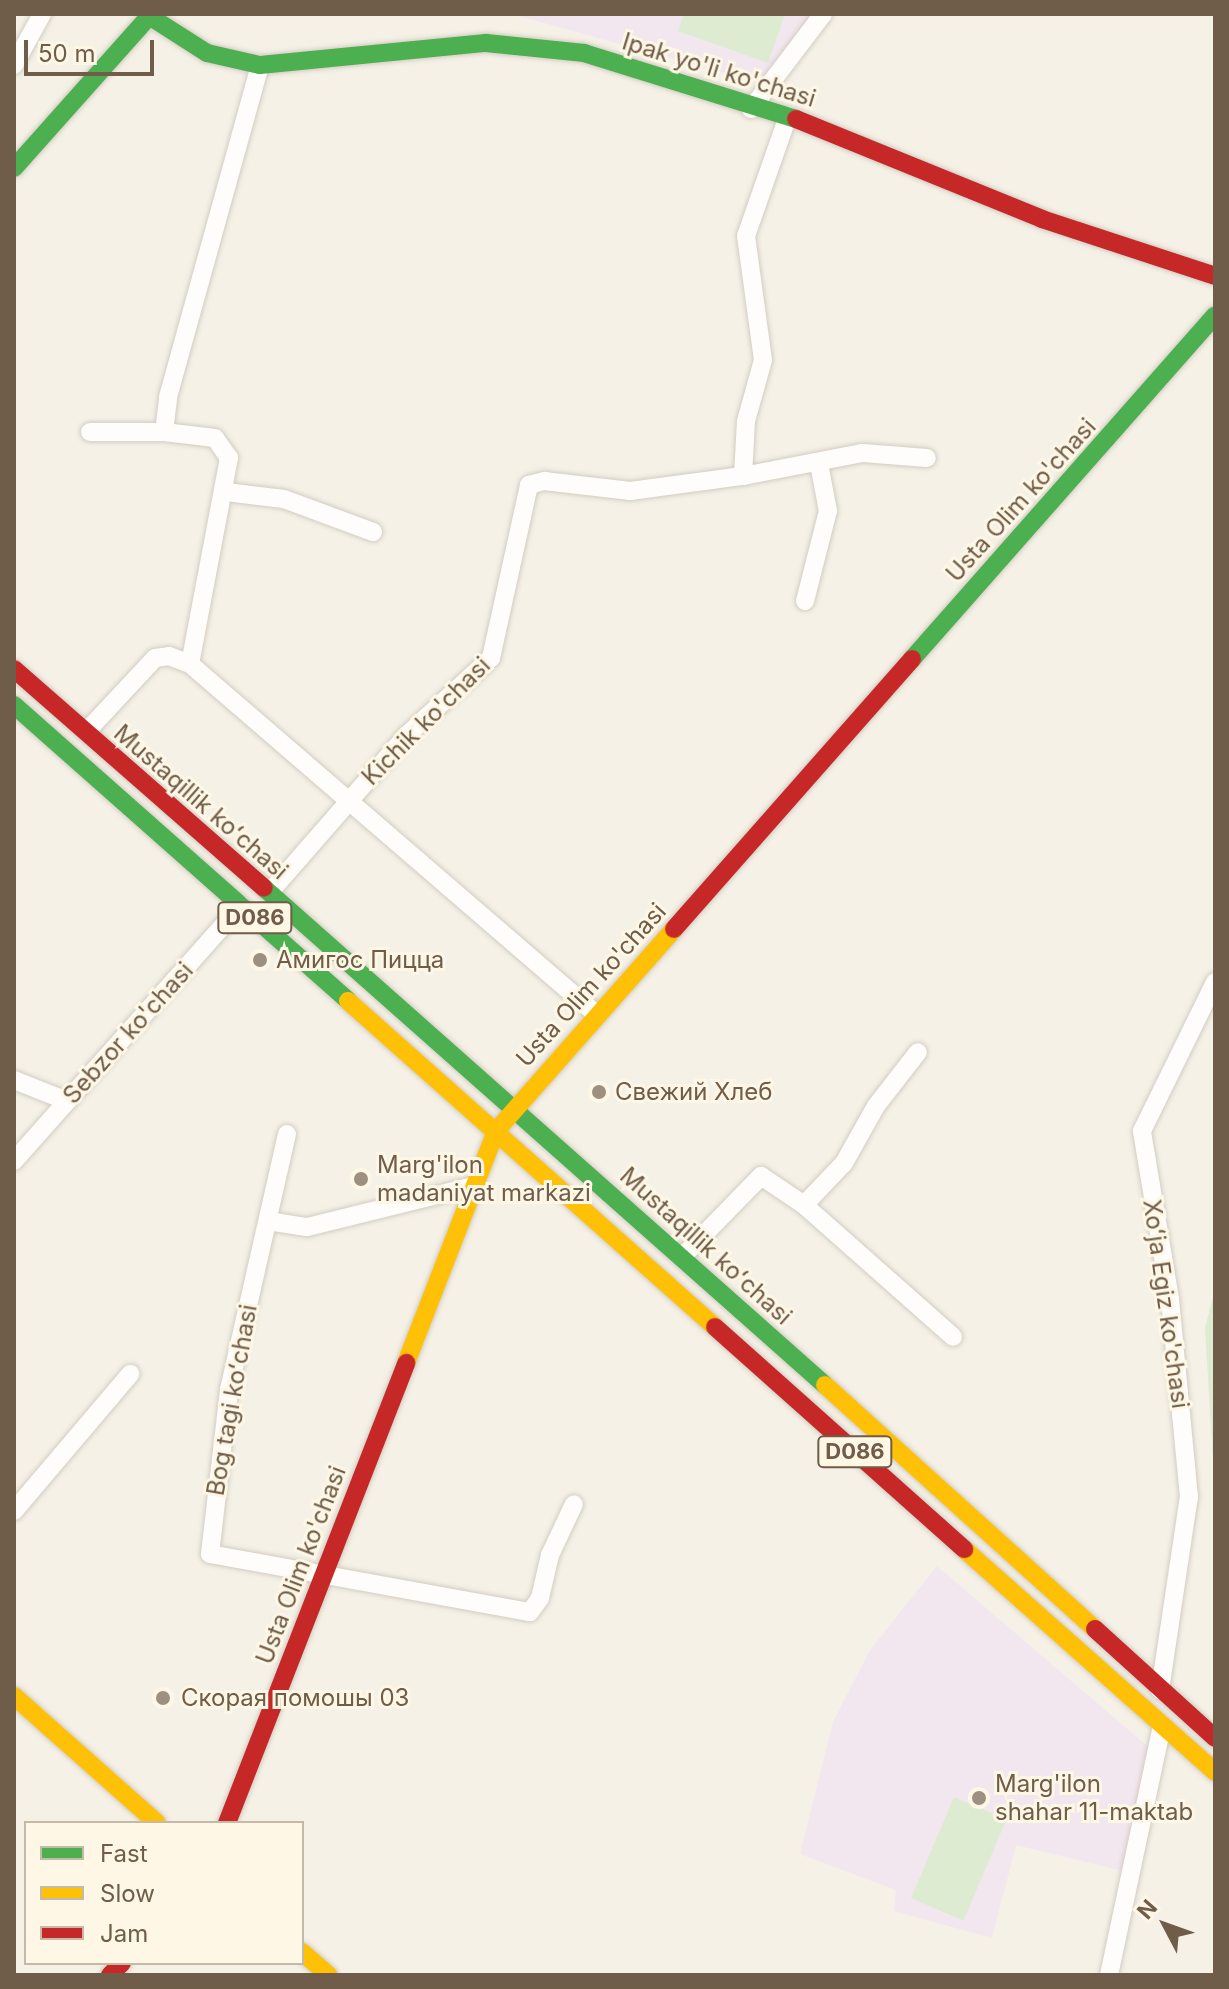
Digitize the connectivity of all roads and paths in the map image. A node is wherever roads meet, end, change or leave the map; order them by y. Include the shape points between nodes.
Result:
1 (42, 14) edge
2 (823, 14) edge
3 (149, 15) edge
4 (14, 65) edge
5 (260, 65) junction
6 (751, 109) junction
7 (788, 116) junction
8 (14, 168) edge
9 (1215, 276) edge
10 (1215, 315) edge
11 (90, 432) dead end
12 (164, 432) junction
13 (927, 458) dead end
14 (819, 464) junction
15 (743, 476) junction
16 (226, 492) junction
17 (373, 532) dead end
18 (805, 601) dead end
19 (190, 664) junction
20 (14, 669) edge
21 (14, 705) edge
22 (86, 732) junction
23 (350, 799) junction
24 (269, 893) junction
25 (241, 905) junction
26 (1215, 982) edge
27 (597, 1015) junction
28 (918, 1052) dead end
29 (14, 1080) edge
30 (67, 1101) junction
31 (514, 1108) junction
32 (496, 1131) junction
33 (287, 1134) dead end
34 (14, 1161) edge
35 (474, 1186) junction
36 (804, 1205) junction
37 (268, 1221) junction
38 (683, 1256) junction
39 (953, 1337) dead end
40 (130, 1374) dead end
41 (574, 1504) dead end
42 (14, 1511) edge
43 (322, 1577) junction
44 (1156, 1687) junction
45 (14, 1696) edge
46 (1135, 1703) junction
47 (1162, 1726) junction
48 (1215, 1738) edge
49 (1215, 1772) edge
50 (155, 1821) edge
51 (228, 1821) edge
52 (304, 1954) edge
53 (328, 1975) edge
54 (1109, 1975) edge

1 - 4 street
2 - 6 street
3 - 5 main road, Ipak yo'li ko'chasi via 207,53
3 - 8 main road
5 - 6 main road, Ipak yo'li ko'chasi via 530,44 584,53
5 - 12 street via 180,348
6 - 7 main road, Ipak yo'li ko'chasi
7 - 9 main road, Ipak yo'li ko'chasi via 1042,219
7 - 15 street via 746,236 763,360 746,421
10 - 27 main road, Usta Olim ko'chasi
11 - 12 street
12 - 16 street via 220,441 229,458
13 - 14 street via 863,453
14 - 15 street
14 - 18 street via 828,511
15 - 23 street, Kichik ko'chasi via 630,491 544,481 529,485 491,658 440,701
16 - 17 street via 284,499
16 - 19 street
19 - 22 street via 169,656 155,658
19 - 23 street
20 - 22 main road, Mustaqillik koʻchasi / D086
21 - 25 main road, D086
22 - 24 main road, Mustaqillik koʻchasi / D086
23 - 24 street, Kichik ko'chasi
23 - 27 street
24 - 31 main road, Mustaqillik koʻchasi / D086
25 - 30 street, Sebzor ko'chasi
25 - 32 main road, D086
26 - 44 street, Xoʻja Egiz ko'chasi via 1142,1131 1170,1299 1189,1497
27 - 31 main road, Usta Olim ko'chasi
28 - 36 street via 876,1106 844,1163
29 - 30 street
30 - 34 street, Sebzor ko'chasi
31 - 32 main road, Usta Olim ko'chasi
31 - 38 main road, Mustaqillik koʻchasi / D086
32 - 35 main road, Usta Olim ko'chasi
32 - 46 main road, D086
33 - 37 street, Bog tagi koʻchasi
35 - 37 street via 307,1227
35 - 43 main road, Usta Olim ko'chasi
36 - 38 street via 761,1176
36 - 39 street
37 - 43 street, Bog tagi koʻchasi via 229,1390 207,1547 215,1557
38 - 44 main road, Mustaqillik koʻchasi / D086
40 - 42 street
41 - 43 street, Bog tagi koʻchasi via 530,1612
43 - 51 main road, Usta Olim ko'chasi
44 - 46 main road
44 - 48 main road, Mustaqillik koʻchasi / D086
45 - 50 main road
46 - 47 main road, D086
47 - 49 main road, D086
47 - 54 street
52 - 53 main road

